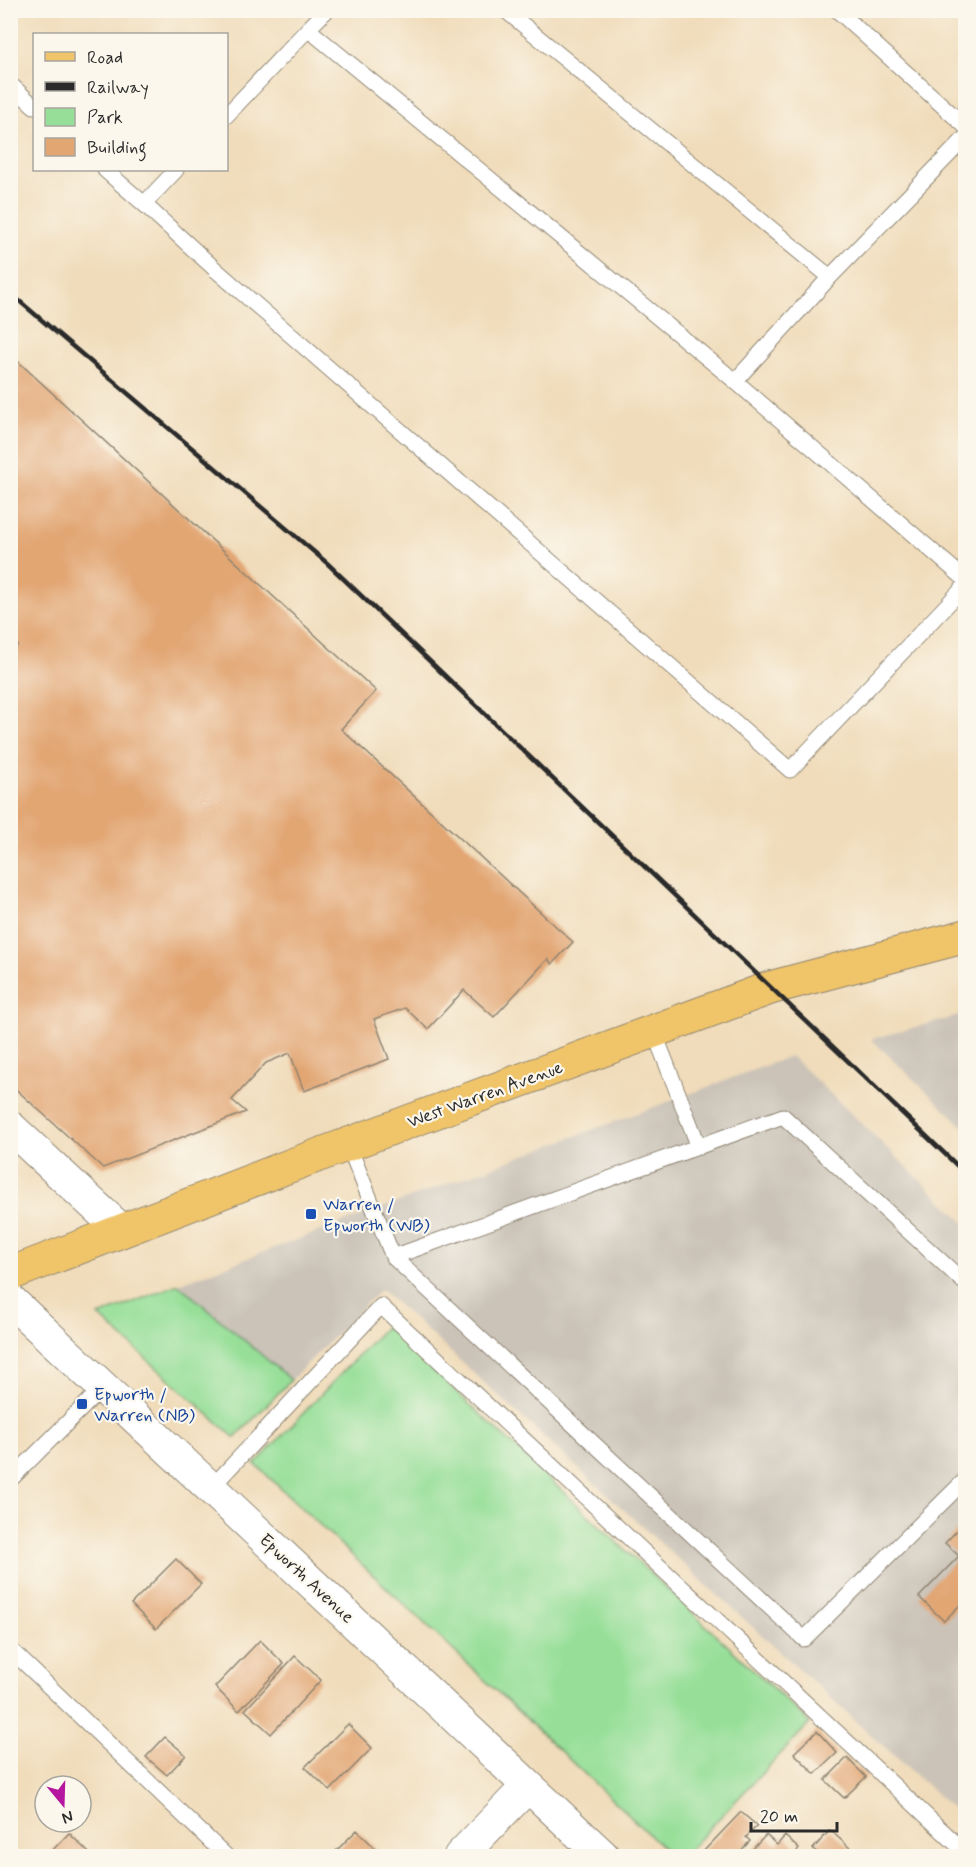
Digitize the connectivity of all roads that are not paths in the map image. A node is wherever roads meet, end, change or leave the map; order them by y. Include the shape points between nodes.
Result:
1 (327, 10) edge
2 (505, 10) edge
3 (837, 10) edge
4 (308, 29) junction
5 (10, 84) edge
6 (33, 105) edge
7 (228, 114) edge
8 (966, 127) edge
9 (966, 137) edge
10 (106, 171) edge
11 (175, 171) edge
12 (144, 204) junction
13 (830, 277) junction
14 (735, 381) junction
15 (966, 580) edge
16 (966, 585) edge
17 (966, 936) edge
18 (654, 1032) junction
19 (10, 1127) edge
20 (348, 1144) junction
21 (699, 1147) junction
22 (121, 1230) junction
23 (393, 1257) junction
24 (10, 1274) edge
25 (966, 1284) edge
26 (10, 1299) edge
27 (103, 1387) junction
28 (966, 1479) edge
29 (10, 1480) edge
30 (211, 1488) junction
31 (10, 1649) edge
32 (528, 1786) junction
33 (966, 1853) edge
34 (226, 1857) edge
35 (460, 1857) edge
36 (603, 1857) edge

1 - 4 lane
2 - 13 lane
3 - 8 lane
4 - 7 lane
4 - 14 lane
5 - 6 lane
9 - 13 lane
10 - 12 lane
11 - 12 lane
12 - 16 lane via 790,770
13 - 14 lane
14 - 15 lane
17 - 18 main road, West Warren Avenue via 770,988
18 - 20 main road, West Warren Avenue
18 - 21 lane
19 - 22 street
20 - 22 main road, West Warren Avenue
20 - 23 lane
21 - 23 lane
21 - 25 lane via 783,1116
22 - 24 main road, West Warren Avenue
23 - 28 lane via 804,1639
26 - 27 street, Epworth Avenue
27 - 29 lane
27 - 30 street, Epworth Avenue
30 - 32 street, Epworth Avenue
30 - 33 lane via 381,1306
31 - 34 lane
32 - 35 street
32 - 36 street, Epworth Avenue

